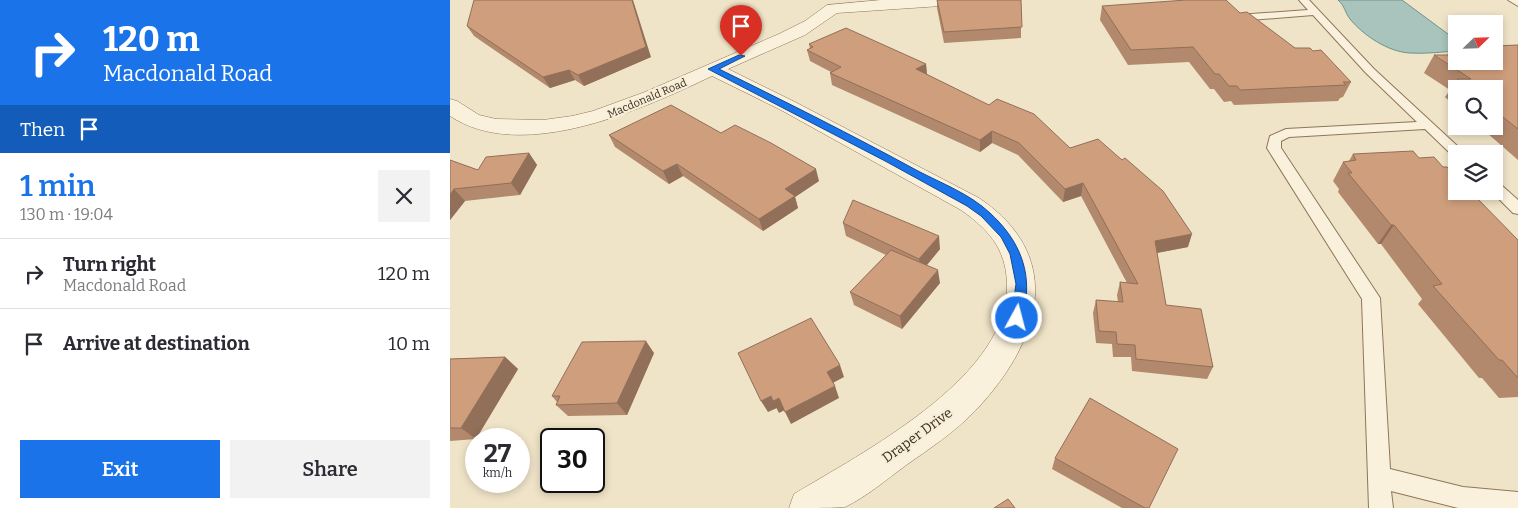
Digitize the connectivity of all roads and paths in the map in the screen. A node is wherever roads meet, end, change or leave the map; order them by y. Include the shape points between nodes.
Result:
1 (956, 0) edge
2 (1304, 0) edge
3 (1513, 0) edge
4 (1518, 3) edge
5 (833, 4) edge
6 (1314, 12) junction
7 (1237, 18) edge
8 (712, 69) junction
9 (450, 105) edge
10 (1428, 125) junction
11 (1449, 145) edge
12 (1503, 195) edge
13 (1518, 209) edge
14 (1380, 477) junction
15 (1518, 503) edge
16 (808, 508) edge
17 (1381, 508) edge

1 - 5 street
2 - 6 lane
3 - 4 lane
5 - 8 street, Macdonald Road via 813,23
6 - 7 lane
6 - 10 lane
8 - 9 street, Macdonald Road via 620,111 558,126 502,127 477,122 459,114
8 - 16 street, Draper Drive via 970,204 1005,234 1016,254 1022,284 1017,318 999,356 977,386 947,415
10 - 11 lane
10 - 14 lane via 1286,133 1275,139 1274,148 1372,298
12 - 13 lane
14 - 15 lane via 1463,498
14 - 17 lane

